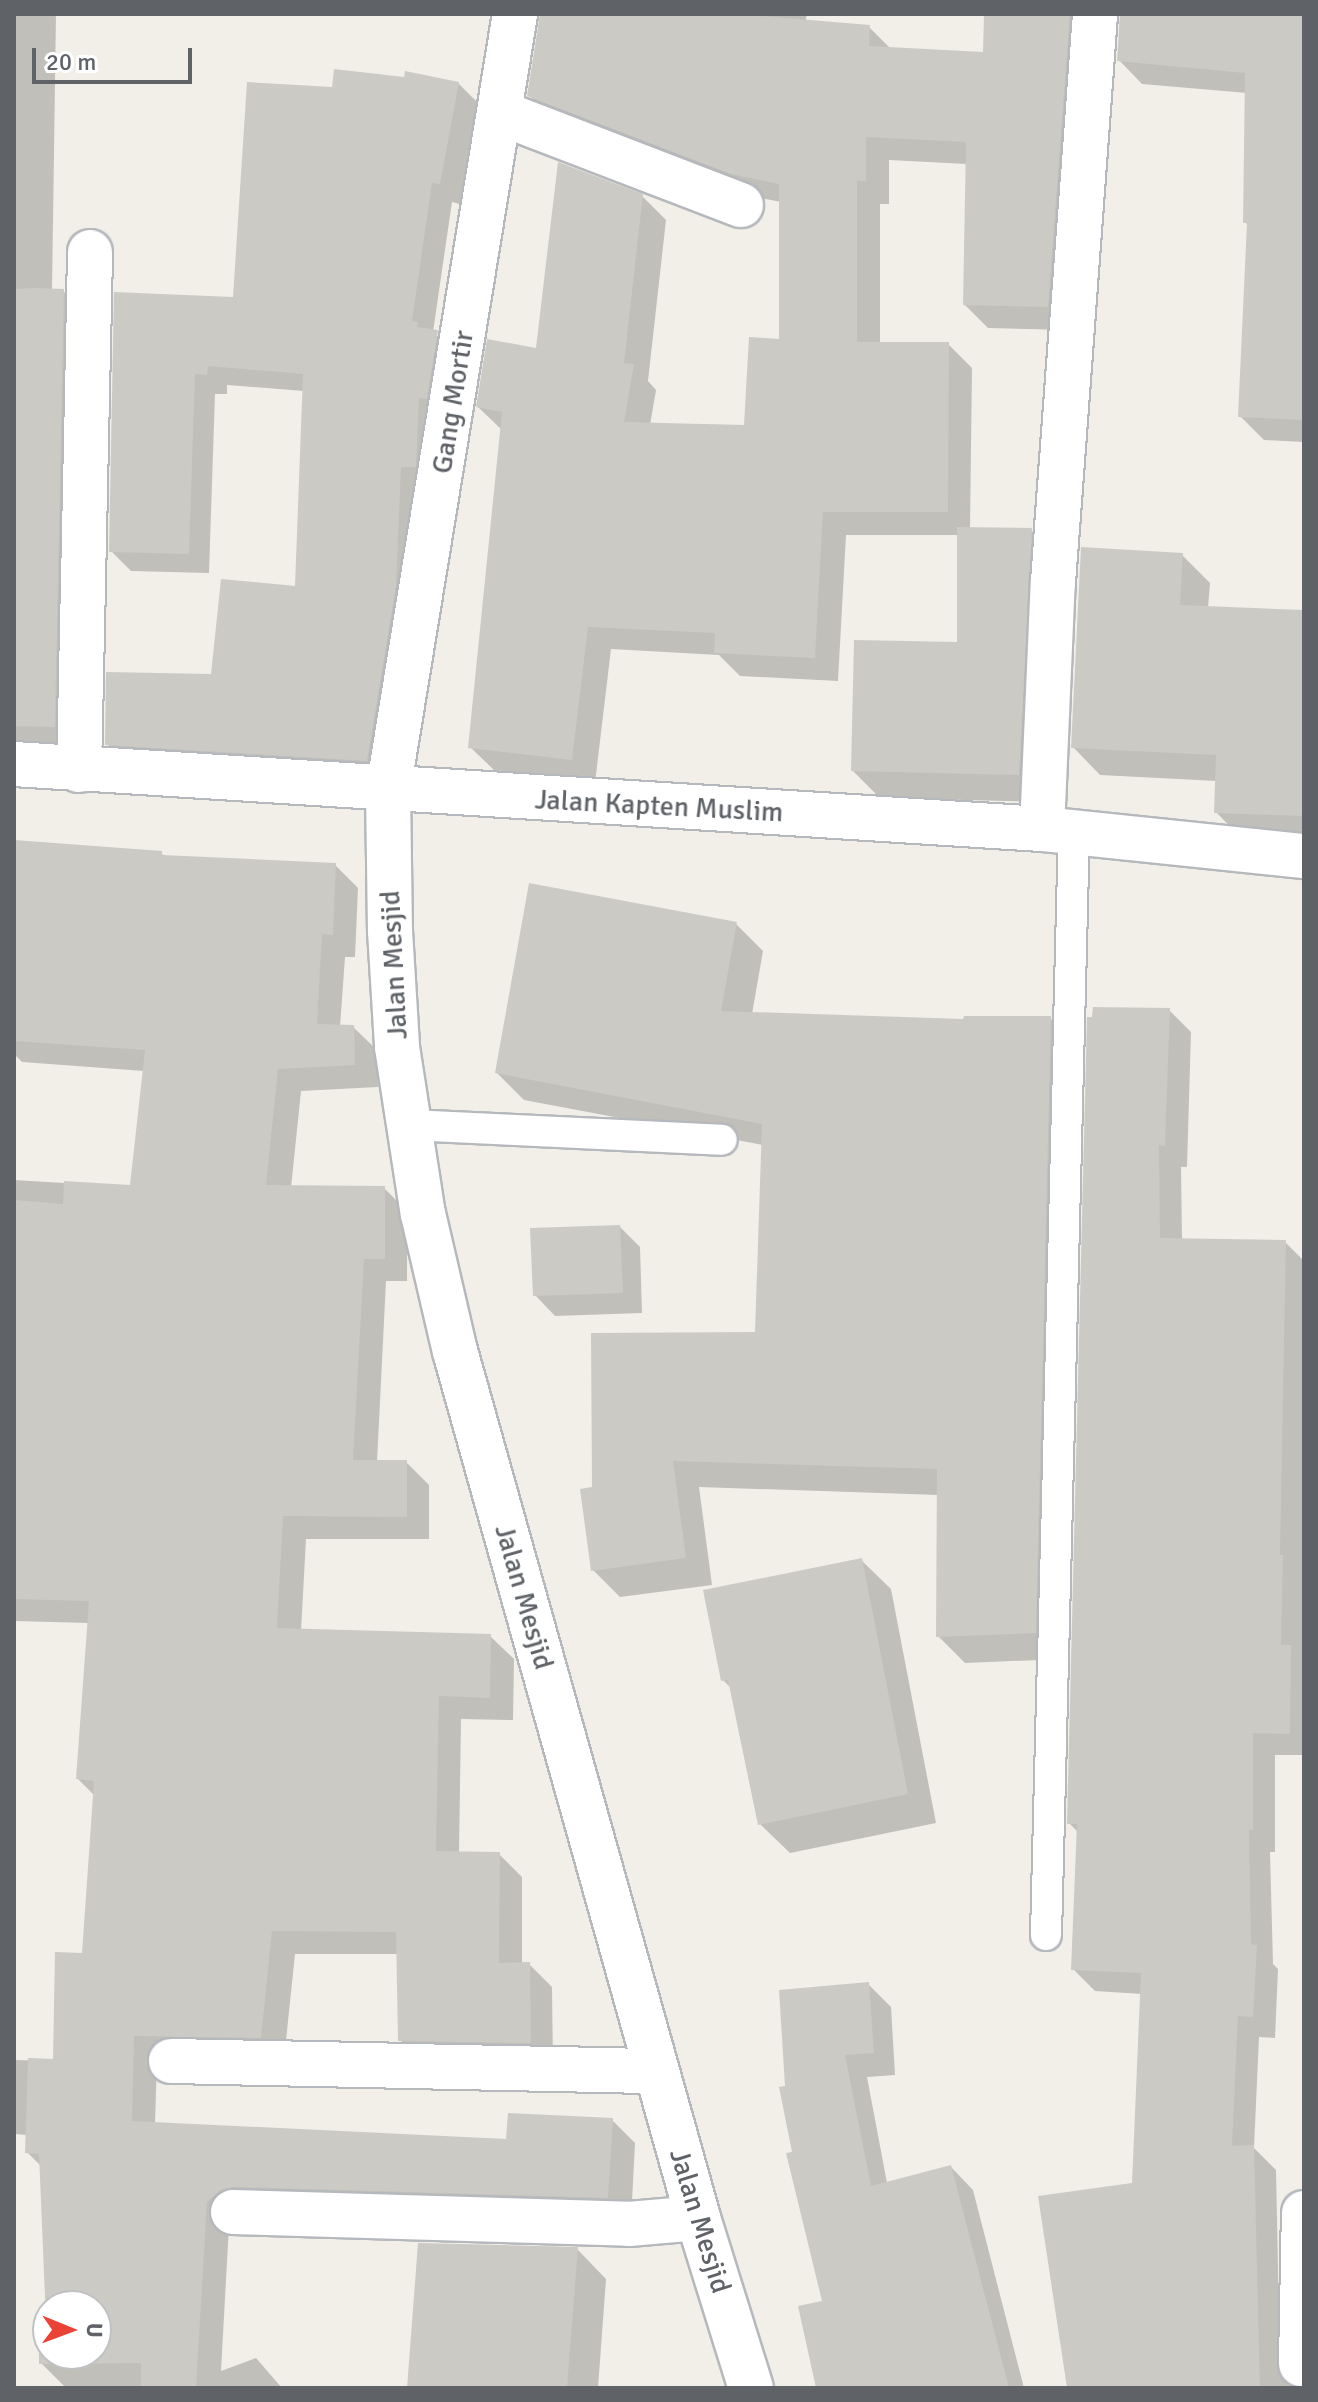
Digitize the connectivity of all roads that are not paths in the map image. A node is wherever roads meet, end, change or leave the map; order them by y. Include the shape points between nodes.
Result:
1 (515, 14) edge
2 (1095, 14) edge
3 (501, 113) junction
4 (741, 205) dead end
5 (90, 252) dead end
6 (14, 764) edge
7 (79, 770) junction
8 (388, 790) junction
9 (1058, 831) junction
10 (1304, 856) edge
11 (409, 1125) junction
12 (722, 1140) dead end
13 (1046, 1935) dead end
14 (171, 2061) dead end
15 (656, 2071) junction
16 (233, 2212) dead end
17 (1304, 2213) edge
18 (698, 2218) junction
19 (1301, 2364) dead end
20 (751, 2388) edge

1 - 3 street, Gang Mortir
2 - 9 street via 1053,582
3 - 4 street
3 - 8 street, Gang Mortir
5 - 7 street
6 - 7 street, Jalan Kapten Muslim
7 - 8 street, Jalan Kapten Muslim
8 - 9 street, Jalan Kapten Muslim
8 - 11 street, Jalan Mesjid via 390,946
9 - 10 street, Jalan Kapten Muslim
9 - 13 lane
11 - 12 lane
11 - 15 street, Jalan Mesjid via 423,1214 455,1351
14 - 15 street
15 - 18 street, Jalan Mesjid
16 - 18 street via 629,2224
17 - 19 street
18 - 20 street, Jalan Mesjid

